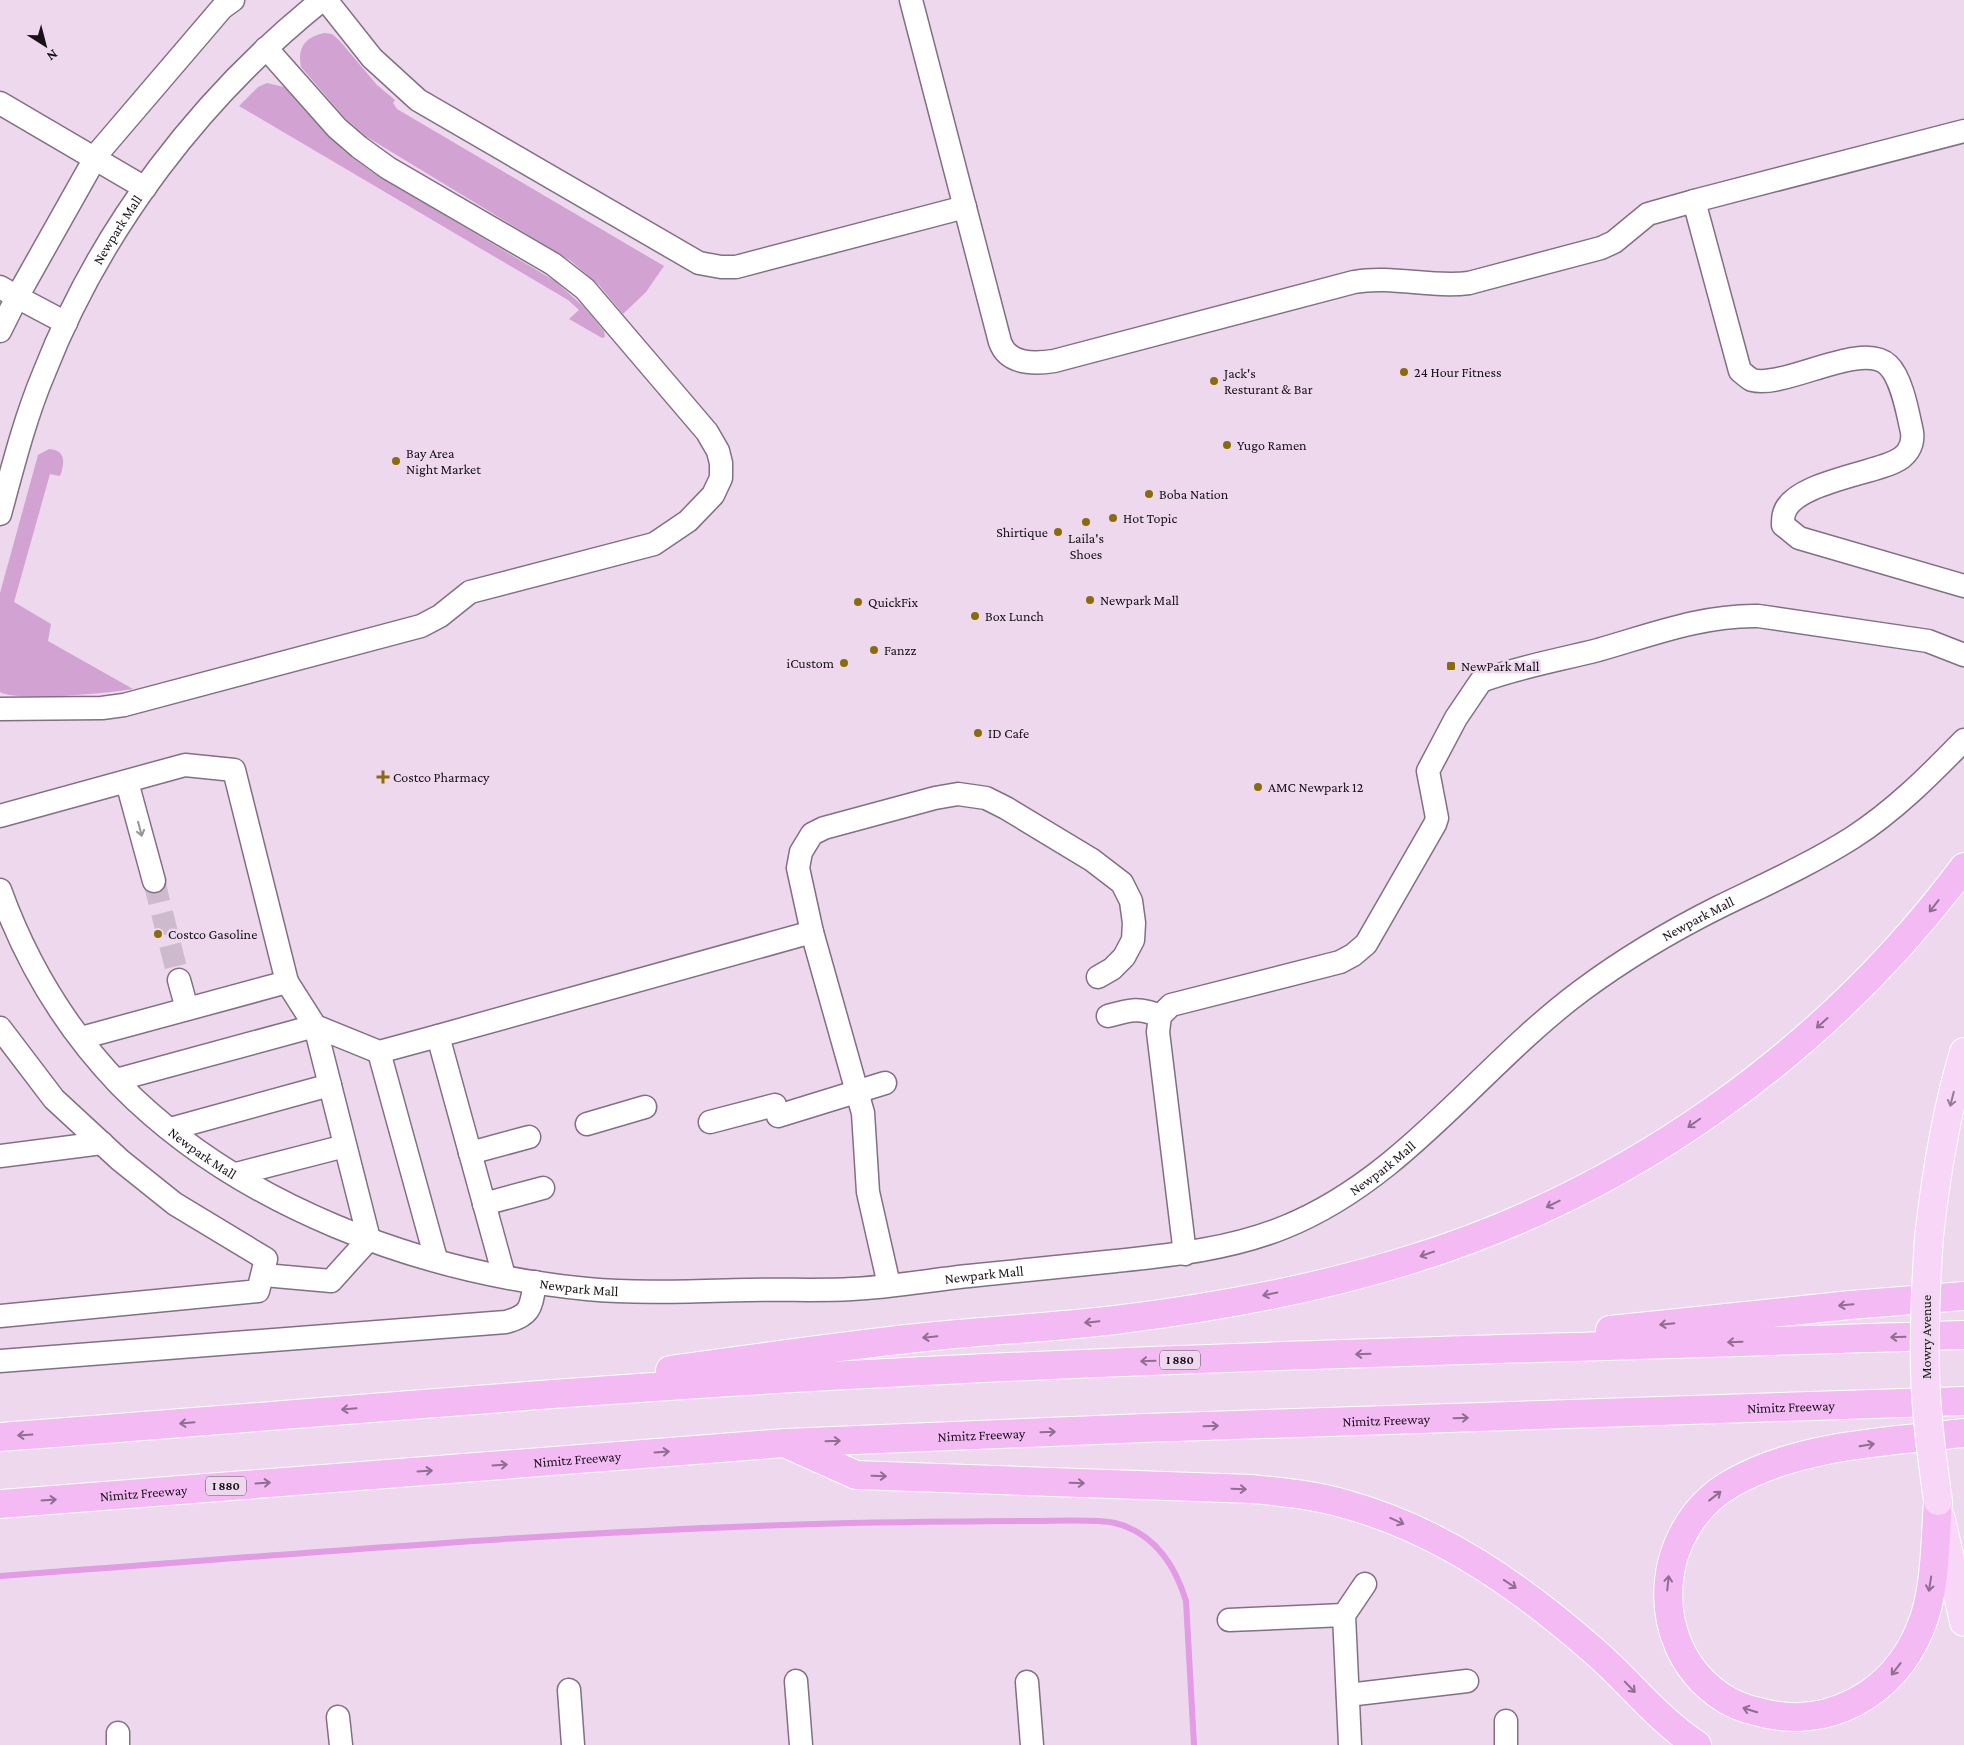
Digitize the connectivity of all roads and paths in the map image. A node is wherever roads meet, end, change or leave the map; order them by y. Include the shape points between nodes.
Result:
1 (233, 0) edge
2 (322, 0) edge
3 (326, 0) edge
4 (911, 0) edge
5 (266, 48) junction
6 (0, 103) edge
7 (1964, 131) edge
8 (95, 159) junction
9 (145, 188) junction
10 (1694, 201) junction
11 (965, 207) junction
12 (8, 292) edge
13 (66, 323) junction
14 (0, 331) edge
15 (0, 514) edge
16 (1964, 586) edge
17 (1964, 655) edge
18 (0, 709) edge
19 (1964, 740) edge
20 (127, 782) junction
21 (0, 816) edge
22 (1964, 867) edge
23 (154, 881) tunnel mouth
24 (1, 893) edge
25 (812, 932) junction
26 (1098, 977) dead end
27 (179, 980) tunnel mouth
28 (287, 982) junction
29 (187, 1009) junction
30 (1108, 1016) dead end
31 (1160, 1016) junction
32 (315, 1026) junction
33 (0, 1028) edge
34 (438, 1036) junction
35 (81, 1038) junction
36 (380, 1052) junction
37 (1964, 1052) edge
38 (116, 1080) junction
39 (885, 1083) dead end
40 (330, 1085) junction
41 (858, 1091) junction
42 (645, 1108) dead end
43 (710, 1122) dead end
44 (587, 1124) dead end
45 (170, 1129) junction
46 (529, 1137) dead end
47 (102, 1143) junction
48 (346, 1146) junction
49 (470, 1153) junction
50 (0, 1156) edge
51 (236, 1174) junction
52 (543, 1188) dead end
53 (484, 1204) junction
54 (369, 1240) junction
55 (1184, 1254) junction
56 (436, 1259) junction
57 (264, 1276) junction
58 (504, 1276) junction
59 (535, 1282) junction
60 (889, 1285) junction
61 (1964, 1296) edge
62 (0, 1316) edge
63 (1964, 1335) edge
64 (1395, 1353) junction
65 (0, 1361) edge
66 (1964, 1401) edge
67 (398, 1405) junction
68 (1964, 1433) edge
69 (0, 1437) edge
70 (785, 1443) junction
71 (1938, 1501) junction
72 (0, 1504) edge
73 (1365, 1584) dead end
74 (1344, 1616) junction
75 (1229, 1620) dead end
76 (1964, 1622) edge
77 (796, 1681) dead end
78 (1467, 1681) dead end
79 (1027, 1682) dead end
80 (569, 1690) dead end
81 (1348, 1695) junction
82 (338, 1717) dead end
83 (1506, 1721) dead end
84 (341, 1745) edge
85 (573, 1745) edge
86 (801, 1745) edge
87 (1032, 1745) edge
88 (1350, 1745) edge
89 (1506, 1745) edge
90 (1697, 1745) edge

1 - 8 street via 222,8
2 - 5 street, Newpark Mall
3 - 11 street via 372,58 413,96 699,263 736,267
4 - 11 street
5 - 9 street, Newpark Mall via 200,118
5 - 18 street via 337,128 359,147 388,168 553,264 585,289 707,432 718,451 721,478 703,507 654,544 470,592 422,626 124,704 102,708
6 - 8 street
7 - 10 street
8 - 9 street
8 - 12 street
9 - 13 street, Newpark Mall
10 - 11 street via 1648,214 1614,242 1601,248 1469,283 1374,279 1354,282 1054,361 1033,363 1012,358 1002,347
10 - 16 street via 1740,370 1751,379 1768,381 1829,364 1874,359 1887,363 1893,371 1905,403 1913,438 1909,451 1896,462 1814,488 1794,500 1784,513 1783,525 1799,538
12 - 13 street
12 - 14 street
13 - 15 street, Newpark Mall via 26,421
17 - 31 street via 1928,642 1735,615 1658,632 1481,681 1456,718 1428,771 1437,818 1435,824 1366,944 1340,962 1171,1005
19 - 55 street, Newpark Mall via 1895,807 1856,836 1669,934 1581,992 1541,1023 1393,1160 1334,1204 1283,1228 1230,1245
20 - 21 street
20 -> 23 street
20 - 28 street via 186,765 234,770
22 -> 67 highway via 1926,917 1855,992 1821,1025 1734,1094 1679,1133 1600,1180 1550,1205 1451,1246 1313,1285 1168,1313 881,1342
24 - 35 street, Newpark Mall via 52,1000
25 - 26 street via 798,868 801,852 812,834 936,798 972,795 1006,808 1092,860 1122,883 1131,901 1133,940 1124,957
25 - 34 street
25 - 41 street
27 - 29 street
28 - 29 street
28 - 32 street
29 - 35 street
30 - 31 street via 1131,1009 1146,1010
31 - 55 street via 1158,1032
32 - 36 street
32 - 38 street
32 - 40 street
33 - 47 street via 54,1099
34 - 36 street
34 - 49 street
35 - 38 street, Newpark Mall
36 - 56 street
37 -> 71 main road, Mowry Avenue, bridge via 1946,1122 1929,1237 1925,1305 1925,1373
38 - 45 street, Newpark Mall
39 - 41 street
40 - 45 street
40 - 48 street
41 - 43 street via 776,1111
41 - 60 street via 863,1113 868,1192
42 - 44 street
45 - 51 street, Newpark Mall
46 - 49 street
47 - 50 street
47 - 57 street via 175,1204 266,1259
48 - 51 street
48 - 54 street
49 - 53 street
51 - 54 street, Newpark Mall via 281,1200
52 - 53 street
53 - 58 street
54 - 56 street, Newpark Mall
54 - 57 street via 331,1282
55 - 60 street, Newpark Mall
56 - 58 street, Newpark Mall
57 - 62 street via 258,1291
58 - 59 street, Newpark Mall
59 - 60 street, Newpark Mall via 637,1292 690,1293 854,1289
59 - 65 street via 531,1306 526,1314 506,1322
61 -> 64 highway via 1780,1311
63 -> 64 highway, I 880
64 -> 67 highway, I 880 via 884,1373
70 -> 66 highway, Nimitz Freeway / I 880 via 1155,1427
67 -> 69 highway, I 880
71 -> 68 highway via 1931,1584 1921,1628 1913,1646 1894,1672 1871,1694 1841,1710 1808,1718 1774,1716 1744,1708 1719,1695 1697,1674 1680,1648 1667,1592 1670,1564 1682,1532 1705,1504 1730,1484 1760,1470 1830,1450
72 -> 70 highway, Nimitz Freeway / I 880
70 -> 90 highway via 856,1475 1252,1489 1344,1503 1390,1518 1431,1536 1537,1602 1596,1652 1649,1707
71 - 76 main road, Mowry Avenue
73 - 74 street
74 - 75 street
74 - 81 street
77 - 86 street
78 - 81 street
79 - 87 street
80 - 85 street
81 - 88 street
82 - 84 street
83 - 89 street

